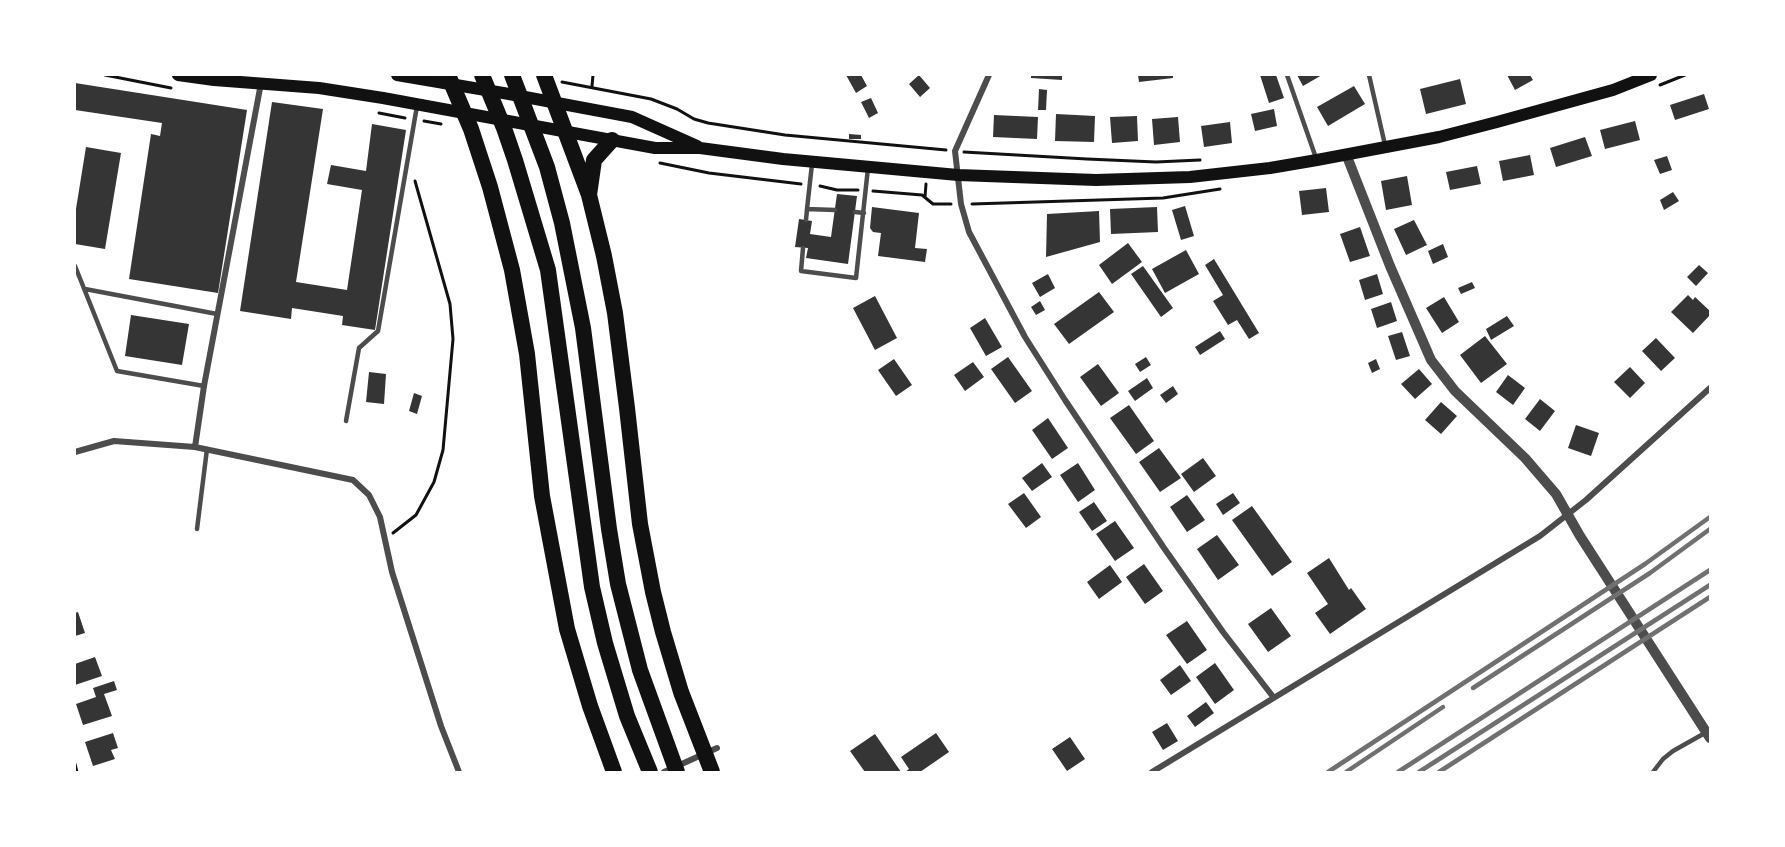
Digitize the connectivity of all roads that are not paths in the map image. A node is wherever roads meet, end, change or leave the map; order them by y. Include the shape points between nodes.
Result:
1 (178, 75) edge
2 (397, 75) edge
3 (482, 75) edge
4 (512, 75) edge
5 (544, 75) edge
6 (989, 75) edge
7 (1287, 75) edge
8 (1369, 75) edge
9 (1644, 76) edge
10 (451, 79) edge
11 (261, 83) junction
12 (417, 103) junction
13 (554, 103) junction
14 (464, 111) junction
15 (565, 132) junction
16 (612, 140) junction
17 (1386, 147) junction
18 (700, 148) junction
19 (1346, 154) junction
20 (1317, 160) junction
21 (812, 161) junction
22 (869, 166) junction
23 (958, 175) junction
24 (589, 195) junction
25 (807, 209) junction
26 (835, 210) dead end
27 (855, 212) dead end
28 (864, 213) junction
29 (806, 220) dead end
30 (803, 248) dead end
31 (75, 266) edge
32 (85, 289) junction
33 (218, 314) junction
34 (204, 386) junction
35 (1710, 388) edge
36 (346, 421) dead end
37 (195, 447) junction
38 (207, 449) junction
39 (75, 452) edge
40 (1568, 514) junction
41 (197, 529) dead end
42 (1274, 698) junction
43 (1708, 735) edge
44 (717, 748) dead end
45 (459, 772) edge
46 (615, 772) edge
47 (650, 772) edge
48 (664, 772) edge
49 (677, 772) edge
50 (712, 772) edge
51 (1152, 772) edge
52 (1653, 772) edge

1 - 11 main road
2 - 10 main road
3 - 47 highway via 515,160 548,270 592,587 627,716
4 - 49 highway via 547,167 572,267 618,584 640,670
5 - 13 highway
6 - 23 street via 955,151
7 - 20 lane
8 - 17 lane
9 - 17 main road via 1586,98 1507,120
10 - 13 main road
10 - 14 highway
11 - 12 main road
11 - 33 street
12 - 14 main road
12 - 36 lane via 378,331 359,348
13 - 15 highway
13 - 18 main road via 632,117
14 - 15 main road
14 - 46 highway via 512,270 527,354 542,496 567,629
15 - 16 main road
15 - 24 highway
16 - 18 main road via 655,148
16 - 24 highway via 594,160
17 - 19 main road
18 - 21 main road
19 - 20 main road
19 - 40 street via 1431,360 1455,391 1541,476
20 - 23 main road via 1133,180
21 - 22 main road
21 - 25 lane
22 - 23 main road
22 - 28 lane
23 - 42 street via 969,232 1025,337 1164,548
24 - 50 highway via 615,313 640,524 656,602 671,663
25 - 26 lane
25 - 29 lane
27 - 28 lane
28 - 30 lane via 856,278 801,271
31 - 32 lane
32 - 33 lane
32 - 34 lane via 117,371
33 - 34 street
34 - 37 street
35 - 40 street
37 - 38 street
37 - 39 street via 114,441
38 - 41 lane
38 - 45 street via 353,480 369,495 380,517 392,572
40 - 42 street via 1540,536
40 - 43 street
42 - 51 street
43 - 52 lane via 1673,751
44 - 48 street

